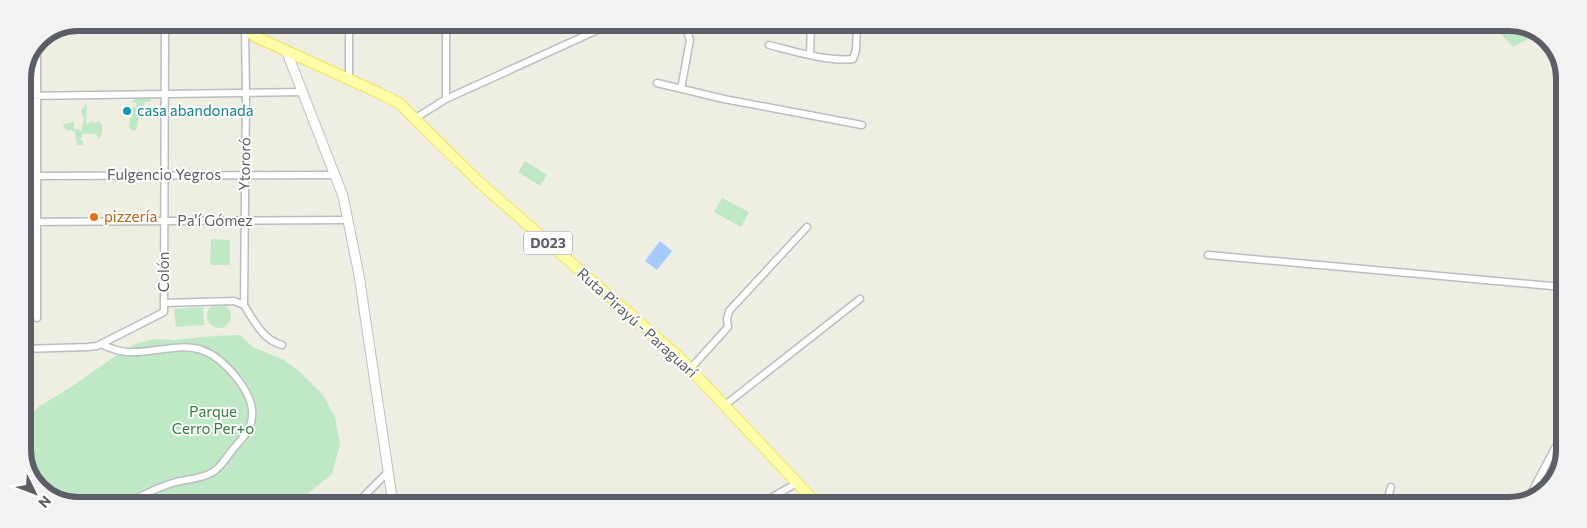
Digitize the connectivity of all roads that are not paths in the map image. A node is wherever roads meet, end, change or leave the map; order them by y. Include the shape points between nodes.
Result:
1 (165, 31) edge
2 (245, 31) edge
3 (250, 31) edge
4 (349, 31) edge
5 (446, 31) edge
6 (595, 31) edge
7 (687, 31) edge
8 (812, 31) edge
9 (857, 31) edge
10 (768, 46) dead end
11 (286, 50) junction
12 (810, 55) junction
13 (37, 56) edge
14 (349, 79) junction
15 (657, 83) dead end
16 (680, 89) junction
17 (302, 92) junction
18 (165, 94) junction
19 (246, 94) junction
20 (31, 96) edge
21 (36, 96) junction
22 (446, 99) junction
23 (414, 119) junction
24 (862, 126) dead end
25 (164, 175) junction
26 (245, 175) junction
27 (336, 175) junction
28 (31, 176) edge
29 (36, 176) junction
30 (347, 220) junction
31 (164, 221) junction
32 (244, 221) junction
33 (31, 222) edge
34 (36, 222) junction
35 (807, 227) dead end
36 (1208, 255) dead end
37 (1556, 286) edge
38 (860, 299) dead end
39 (164, 303) junction
40 (244, 305) junction
41 (37, 318) dead end
42 (100, 344) junction
43 (282, 345) dead end
44 (31, 348) edge
45 (690, 369) junction
46 (725, 405) junction
47 (1556, 447) edge
48 (389, 471) junction
49 (797, 483) junction
50 (1391, 488) dead end
51 (1533, 490) edge
52 (138, 497) edge
53 (363, 497) edge
54 (393, 497) edge
55 (772, 497) edge
56 (811, 497) edge
57 (1388, 497) edge

1 - 18 street, Colón
2 - 19 street, Ytororó
3 - 11 main road, Ruta Pirayú - Paraguarí / D023 via 256,37
4 - 14 street
5 - 22 street
6 - 22 street
7 - 16 street via 690,40
8 - 12 street
9 - 12 street via 853,59
10 - 12 street
11 - 14 main road, Ruta Pirayú - Paraguarí / D023
11 - 17 main road
13 - 21 street
14 - 23 main road, Ruta Pirayú - Paraguarí / D023 via 399,103
15 - 16 street
16 - 24 street
17 - 19 street
17 - 27 main road
18 - 19 street
18 - 21 street
18 - 25 street, Colón
19 - 26 street, Ytororó
20 - 21 street
21 - 29 street
22 - 23 street
23 - 45 main road, Ruta Pirayú - Paraguarí / D023 via 480,183
25 - 26 street, Fulgencio Yegros
25 - 29 street, Fulgencio Yegros
25 - 31 street, Colón
26 - 27 street, Fulgencio Yegros
26 - 32 street, Ytororó
27 - 30 main road
28 - 29 street, Fulgencio Yegros
29 - 34 street
30 - 32 street, Pa'í Gómez
30 - 48 main road via 359,275
31 - 32 street, Pa'í Gómez
31 - 34 street, Pa'í Gómez
31 - 39 street, Colón
32 - 40 street, Ytororó
33 - 34 street, Pa'í Gómez
34 - 41 street
35 - 45 street via 729,311 728,327
36 - 37 street
38 - 46 street
39 - 40 street via 234,301
39 - 42 street, Colón via 164,312
40 - 43 street via 261,332 272,342
42 - 44 street
42 - 52 street via 113,350 135,352 179,348 200,350 212,355 230,371 252,407 249,428 221,465 203,476 160,487
45 - 46 main road, Ruta Pirayú - Paraguarí / D023
46 - 49 main road, Ruta Pirayú - Paraguarí / D023
47 - 51 street
48 - 53 street
48 - 54 main road
49 - 55 street
49 - 56 main road, Ruta Pirayú - Paraguarí / D023
50 - 57 street

